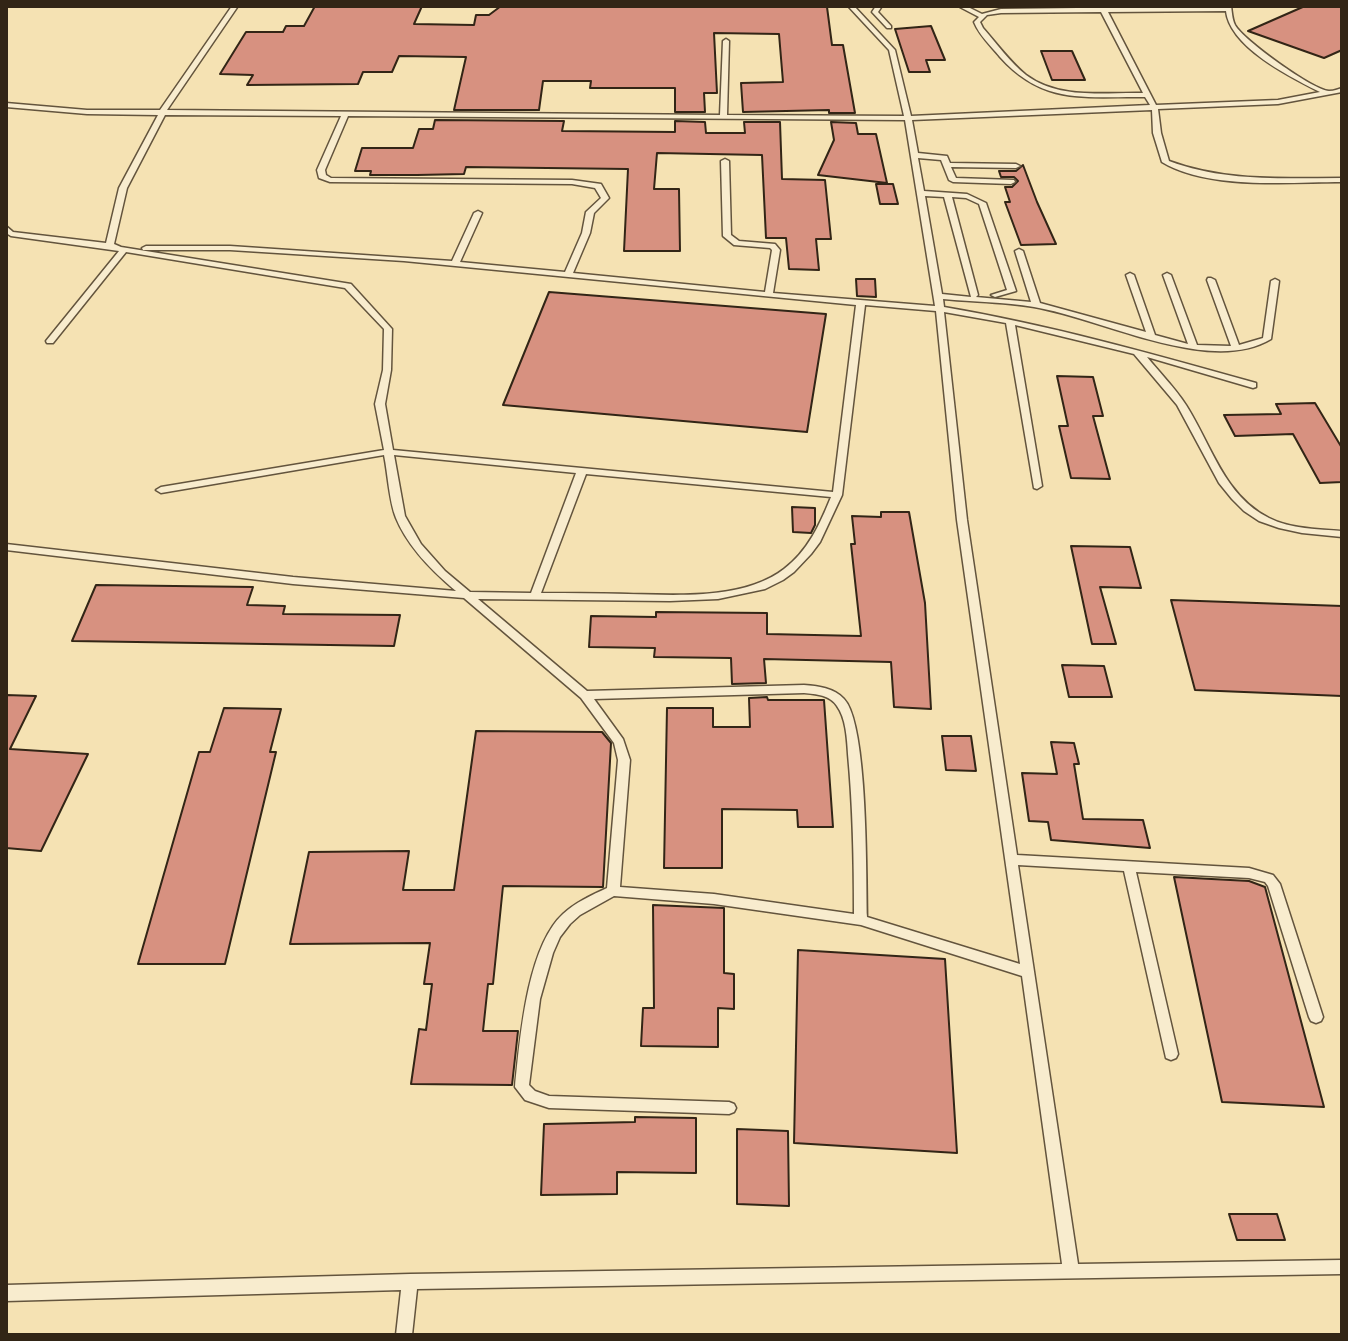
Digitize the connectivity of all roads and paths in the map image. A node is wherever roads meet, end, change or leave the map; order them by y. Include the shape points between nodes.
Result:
1 (235, 6) edge
2 (851, 6) edge
3 (879, 6) edge
4 (961, 6) edge
5 (1228, 8) edge
6 (1104, 11) junction
7 (982, 16) junction
8 (889, 27) dead end
9 (726, 41) dead end
10 (1342, 90) edge
11 (1327, 93) junction
12 (1147, 95) junction
13 (6, 105) edge
14 (1155, 109) junction
15 (163, 111) junction
16 (345, 114) junction
17 (723, 117) junction
18 (908, 118) junction
19 (914, 155) junction
20 (725, 161) dead end
21 (946, 165) junction
22 (1016, 166) dead end
23 (1342, 180) edge
24 (1011, 182) dead end
25 (920, 193) junction
26 (947, 194) junction
27 (478, 213) dead end
28 (6, 228) edge
29 (109, 247) junction
30 (123, 251) junction
31 (1019, 251) dead end
32 (455, 264) junction
33 (568, 275) junction
34 (1130, 275) dead end
35 (1167, 275) dead end
36 (1211, 280) dead end
37 (1275, 281) dead end
38 (938, 294) junction
39 (769, 295) junction
40 (974, 295) junction
41 (861, 302) junction
42 (1036, 305) junction
43 (940, 309) junction
44 (1010, 321) junction
45 (1151, 335) junction
46 (50, 341) dead end
47 (1194, 348) junction
48 (1236, 349) junction
49 (1137, 352) junction
50 (1253, 385) dead end
51 (388, 452) junction
52 (582, 471) junction
53 (1037, 486) dead end
54 (161, 490) dead end
55 (837, 495) junction
56 (1342, 534) edge
57 (6, 547) edge
58 (467, 595) junction
59 (535, 596) junction
60 (585, 695) junction
61 (1011, 860) junction
62 (1129, 867) junction
63 (613, 891) junction
64 (861, 920) junction
65 (1027, 972) junction
66 (1316, 1017) dead end
67 (1171, 1054) dead end
68 (729, 1108) dead end
69 (1342, 1267) edge
70 (1071, 1271) junction
71 (410, 1282) junction
72 (6, 1293) edge
73 (404, 1335) edge

1 - 15 lane
2 - 18 lane via 892,50
3 - 8 lane via 875,12
4 - 7 lane
5 - 6 lane
5 - 11 lane via 1232,26 1261,54
6 - 7 lane via 1001,11
6 - 12 lane
7 - 12 lane via 977,22 980,29 1037,86 1072,93
9 - 17 lane
10 - 11 lane
11 - 14 lane via 1278,102
12 - 14 lane
13 - 15 lane
14 - 18 lane
14 - 23 lane via 1166,162 1188,173
15 - 16 lane
15 - 29 lane via 123,188
16 - 17 lane
16 - 33 lane via 321,170 330,180 598,186 605,198 590,212
17 - 18 lane
18 - 19 lane
19 - 21 lane via 942,158
19 - 25 lane
20 - 39 lane via 727,236 776,250
21 - 22 lane
21 - 24 lane via 953,180
25 - 26 lane
25 - 38 lane
26 - 40 lane
26 - 40 lane via 982,203 1012,291
27 - 32 lane
28 - 29 lane via 11,234
29 - 30 lane
29 - 32 lane via 230,248
30 - 46 lane
30 - 51 lane via 348,286 388,329 380,404
31 - 42 lane
32 - 33 lane
33 - 39 lane
34 - 45 lane
35 - 47 lane
36 - 48 lane
37 - 48 lane via 1267,339
38 - 40 lane
38 - 42 lane
38 - 43 lane
39 - 41 lane
41 - 43 lane
41 - 55 lane
42 - 45 lane
43 - 44 lane
43 - 61 lane via 962,520
44 - 49 lane
44 - 53 lane
45 - 47 lane
47 - 48 lane
49 - 50 lane
49 - 56 lane via 1179,403 1222,482 1242,504 1293,530
51 - 52 lane
51 - 54 lane
51 - 58 lane via 400,516 417,546
52 - 55 lane
52 - 59 lane
55 - 59 lane via 817,542 776,579 734,593
57 - 58 lane
58 - 59 lane
58 - 60 lane
60 - 63 lane via 614,733 624,760
60 - 64 lane via 804,689 836,697 849,714 854,743
61 - 62 lane
61 - 65 lane
62 - 66 lane via 1269,878
62 - 67 lane
63 - 64 lane
63 - 68 lane via 574,912 551,939 522,1087 549,1102
64 - 65 lane
65 - 70 lane
69 - 70 lane
70 - 71 lane
71 - 72 lane
71 - 73 lane

